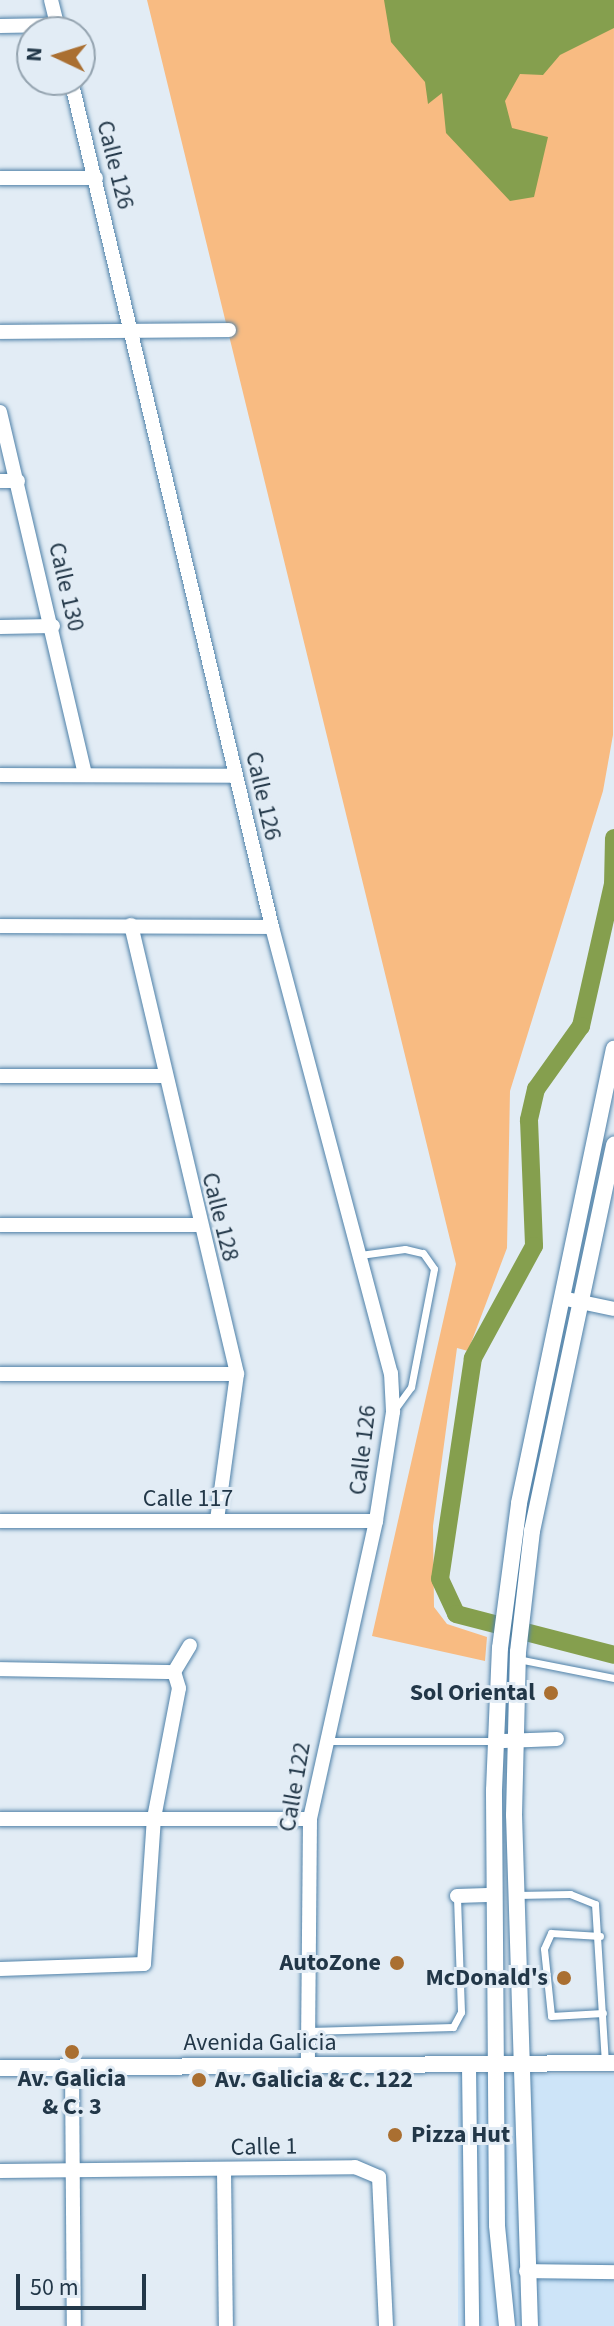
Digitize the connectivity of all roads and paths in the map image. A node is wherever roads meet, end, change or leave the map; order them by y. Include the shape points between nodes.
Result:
1 (75, 96) edge
2 (0, 178) edge
3 (96, 178) junction
4 (229, 330) dead end
5 (0, 332) edge
6 (135, 332) junction
7 (0, 412) edge
8 (0, 481) edge
9 (18, 481) junction
10 (53, 626) junction
11 (0, 627) edge
12 (85, 774) junction
13 (0, 775) edge
14 (235, 776) junction
15 (131, 925) junction
16 (0, 926) edge
17 (272, 927) junction
18 (614, 1049) edge
19 (0, 1076) edge
20 (161, 1076) junction
21 (614, 1145) edge
22 (0, 1225) edge
23 (199, 1225) junction
24 (360, 1255) junction
25 (562, 1298) junction
26 (580, 1302) junction
27 (614, 1309) edge
28 (0, 1374) edge
29 (237, 1374) junction
30 (393, 1412) junction
31 (217, 1520) junction
32 (0, 1521) edge
33 (376, 1521) junction
34 (513, 1606) junction
35 (190, 1645) dead end
36 (518, 1656) junction
37 (0, 1669) edge
38 (174, 1672) junction
39 (614, 1678) edge
40 (557, 1739) dead end
41 (326, 1741) junction
42 (496, 1741) junction
43 (514, 1741) junction
44 (154, 1818) junction
45 (0, 1819) edge
46 (310, 1819) junction
47 (495, 1895) junction
48 (516, 1895) junction
49 (457, 1896) joint
50 (600, 1936) junction
51 (0, 1969) edge
52 (603, 2013) junction
53 (309, 2031) junction
54 (609, 2063) edge
55 (469, 2066) junction
56 (497, 2066) junction
57 (519, 2066) junction
58 (72, 2067) junction
59 (308, 2067) junction
60 (0, 2068) edge
61 (73, 2170) junction
62 (224, 2170) junction
63 (0, 2171) edge
64 (526, 2271) junction
65 (614, 2272) edge
66 (74, 2326) edge
67 (226, 2326) edge
68 (386, 2326) edge
69 (472, 2326) edge
70 (507, 2326) edge
71 (530, 2326) edge

1 - 3 street, Calle 126
2 - 3 street
3 - 6 street, Calle 126
4 - 6 street
5 - 6 street
6 - 14 street, Calle 126
7 - 9 street, Calle 130
8 - 9 street
9 - 10 street, Calle 130
10 - 11 street
10 - 12 street, Calle 130
12 - 13 street
12 - 14 street
14 - 17 street, Calle 126
15 - 16 street
15 - 17 street
15 - 20 street, Calle 128
17 - 24 street, Calle 126
18 - 25 street
19 - 20 street
20 - 23 street, Calle 128
21 - 26 street
22 - 23 street
23 - 29 street, Calle 128
24 - 30 street, Calle 126 via 391,1373
24 - 30 lane via 405,1249 423,1253 434,1269 411,1387
25 - 26 street
25 - 34 street
26 - 27 street
26 - 34 street
28 - 29 street
29 - 31 street, Calle 128
30 - 33 street, Calle 126
31 - 32 street, Calle 117
31 - 33 street, Calle 117
33 - 41 street, Calle 122
34 - 36 street
34 - 42 street via 500,1648
35 - 38 street
36 - 39 lane
36 - 43 street
37 - 38 street
38 - 44 street via 179,1688
40 - 43 street
41 - 42 lane
41 - 46 street, Calle 122
42 - 43 street
42 - 47 street
43 - 48 street
44 - 45 street
44 - 46 street
44 - 51 street via 144,1964
46 - 53 street, Calle 122
47 - 49 street
47 - 56 street
48 - 50 lane via 583,1896 595,1904
48 - 57 street
49 - 53 lane via 461,2012 453,2027
50 - 52 lane
50 - 52 lane via 551,1933 544,1949 551,2016
52 - 54 lane
53 - 59 street, Calle 122
54 - 57 street, Avenida Galicia
55 - 56 street, Avenida Galicia
55 - 59 street, Avenida Galicia
55 - 69 street
56 - 57 street, Avenida Galicia
56 - 70 street via 497,2225
57 - 64 street
58 - 59 street, Avenida Galicia
58 - 60 street, Avenida Galicia
58 - 61 street
61 - 62 street, Calle 1
61 - 63 street, Calle 1
61 - 66 street
62 - 67 street
62 - 68 street, Calle 1 via 355,2167 379,2177
64 - 65 street
64 - 71 street

